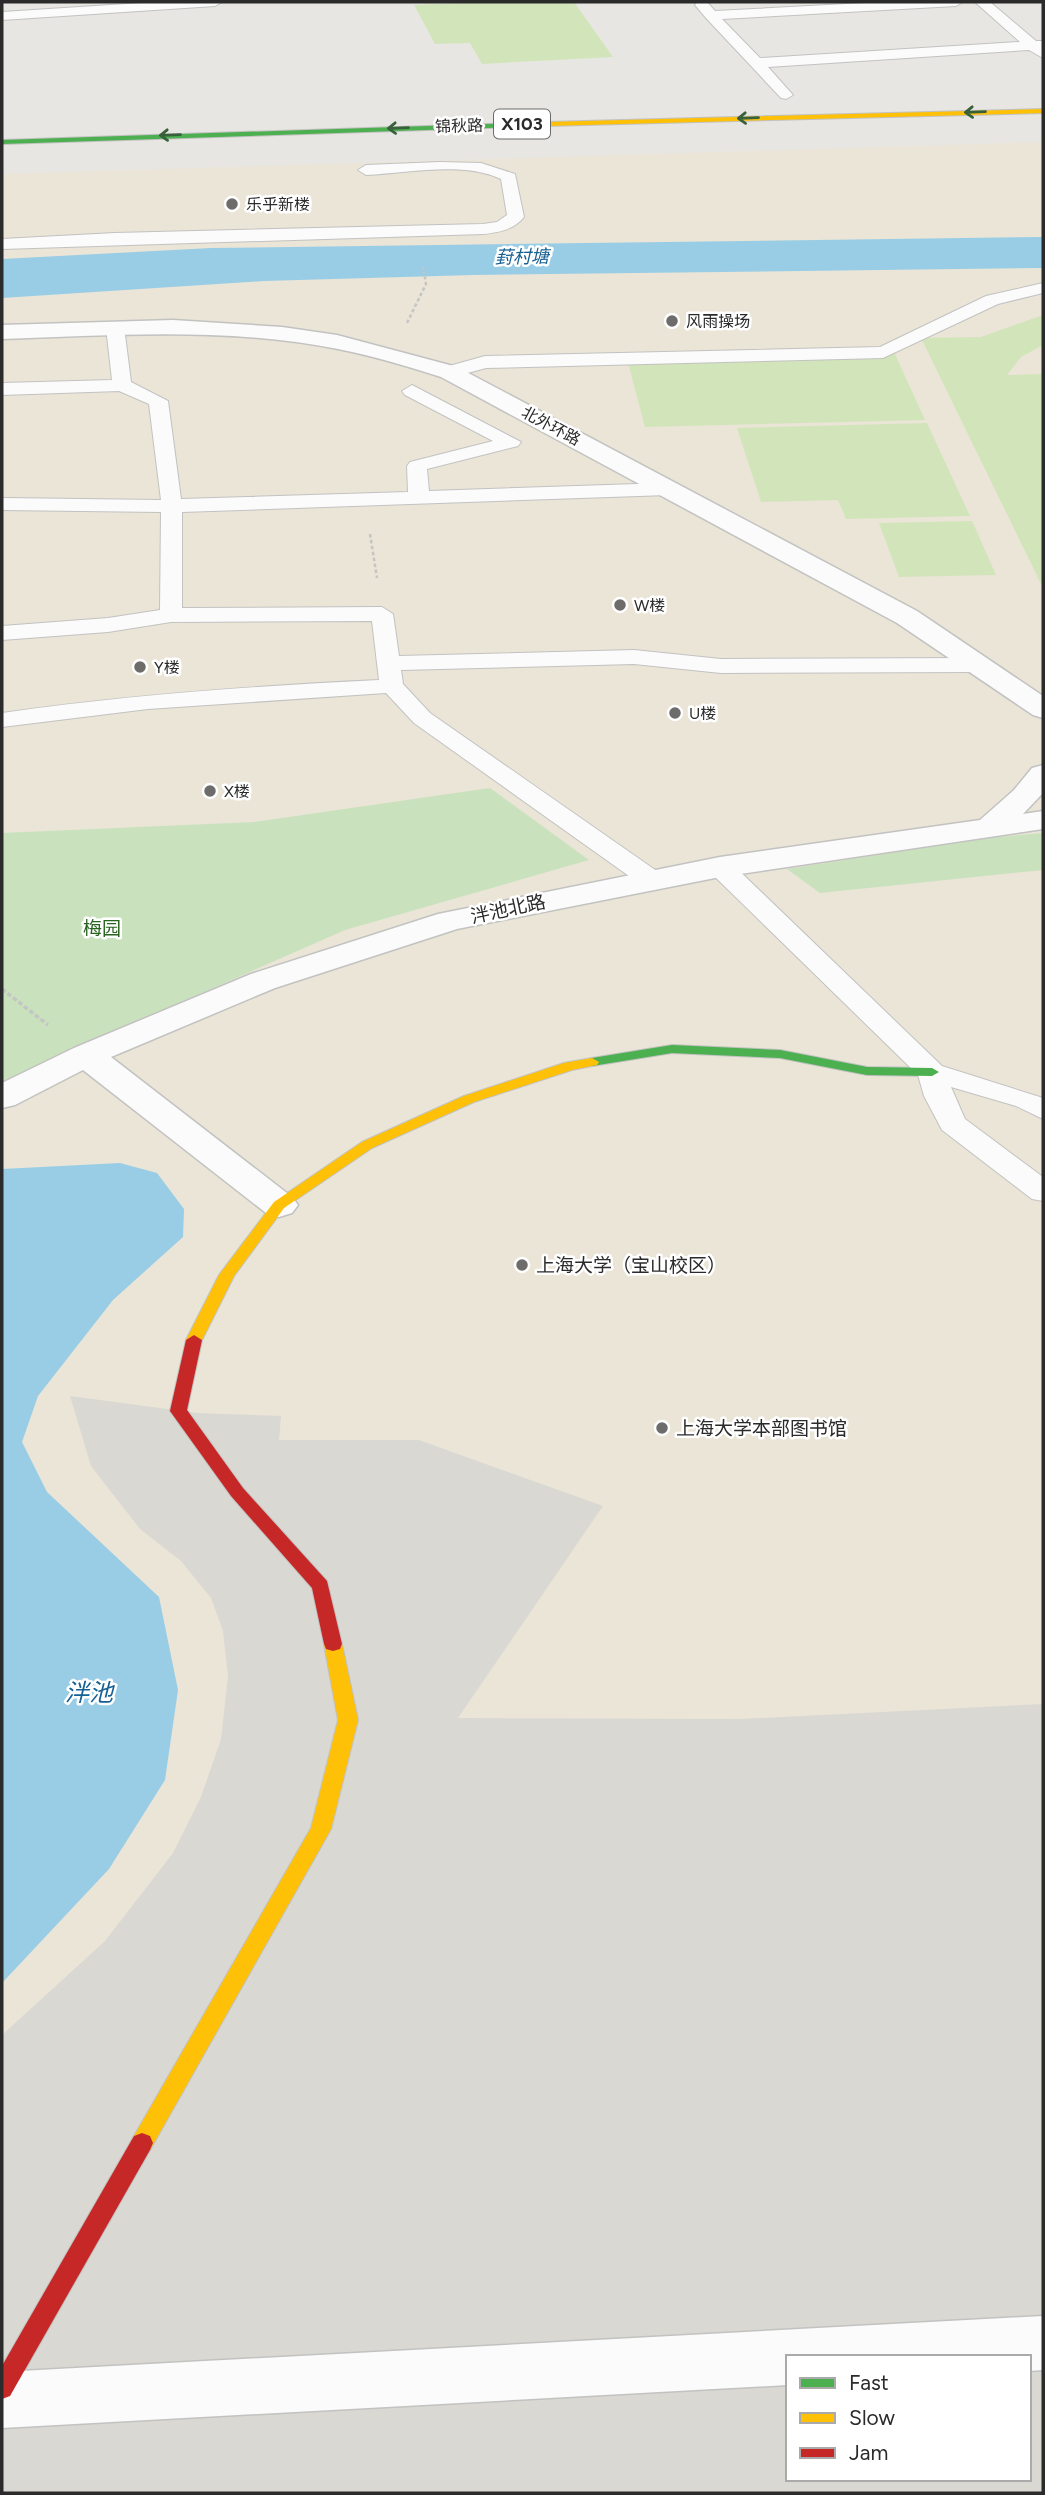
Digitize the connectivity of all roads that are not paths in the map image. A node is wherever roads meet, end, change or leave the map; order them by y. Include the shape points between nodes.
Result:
1 (215, 2) edge
2 (699, 2) edge
3 (956, 2) edge
4 (982, 2) edge
5 (900, 3) edge
6 (711, 15) junction
7 (2, 16) edge
8 (1040, 49) edge
9 (756, 63) junction
10 (786, 95) dead end
11 (1043, 111) edge
12 (1043, 125) edge
13 (2, 142) edge
14 (2, 155) edge
15 (366, 170) dead end
16 (2, 244) edge
17 (1043, 288) edge
18 (115, 327) junction
19 (2, 332) edge
20 (449, 372) junction
21 (122, 384) junction
22 (2, 389) edge
23 (412, 391) dead end
24 (668, 489) junction
25 (419, 497) junction
26 (2, 504) edge
27 (172, 506) junction
28 (171, 615) junction
29 (2, 632) edge
30 (978, 665) junction
31 (391, 674) junction
32 (1043, 709) edge
33 (2, 720) edge
34 (1043, 774) edge
35 (1043, 820) edge
36 (991, 826) junction
37 (720, 867) junction
38 (652, 880) junction
39 (86, 1055) junction
40 (932, 1072) junction
41 (2, 1097) edge
42 (1043, 1110) edge
43 (1043, 1192) edge
44 (279, 1205) junction
45 (1043, 2343) edge
46 (832, 2355) edge
47 (786, 2357) edge
48 (2, 2388) edge
49 (2, 2400) edge

1 - 7 lane
2 - 6 lane
3 - 5 lane
4 - 8 lane
5 - 6 lane
6 - 9 lane
8 - 9 lane
9 - 10 lane
11 -> 13 main road, 锦秋路 / X103
12 - 14 main road, 锦秋路 / X103
15 - 16 lane via 500,170 509,177 516,218 483,229
17 - 20 lane via 992,300 883,352 485,362
18 - 19 street, 北外环路
18 - 20 street, 北外环路 via 246,328 327,338 393,352
18 - 21 lane
20 - 24 street, 北外环路
21 - 22 lane
21 - 27 lane via 158,401
23 - 25 lane via 511,443 417,466
24 - 25 lane
24 - 30 street, 北外环路 via 907,617
25 - 27 lane
26 - 27 lane
27 - 28 lane
28 - 29 lane via 108,625
28 - 31 lane via 382,614
30 - 31 lane via 721,666 634,657
30 - 32 street, 北外环路
31 - 33 lane
31 - 38 lane via 422,718
34 - 36 street
35 - 36 street, 泮池北路
36 - 37 street, 泮池北路
37 - 38 street, 泮池北路
37 - 40 lane
38 - 39 street, 泮池北路 via 450,921 356,949 263,981
39 - 41 street, 泮池北路
39 - 44 street
40 - 42 lane via 1026,1100
40 - 43 lane via 953,1124
40 - 44 main road via 867,1071 780,1054 672,1049 569,1066 469,1099 367,1145
44 - 48 main road via 227,1275 192,1344 178,1411 237,1492 321,1586 348,1720 321,1829
45 - 46 street
47 - 49 street

